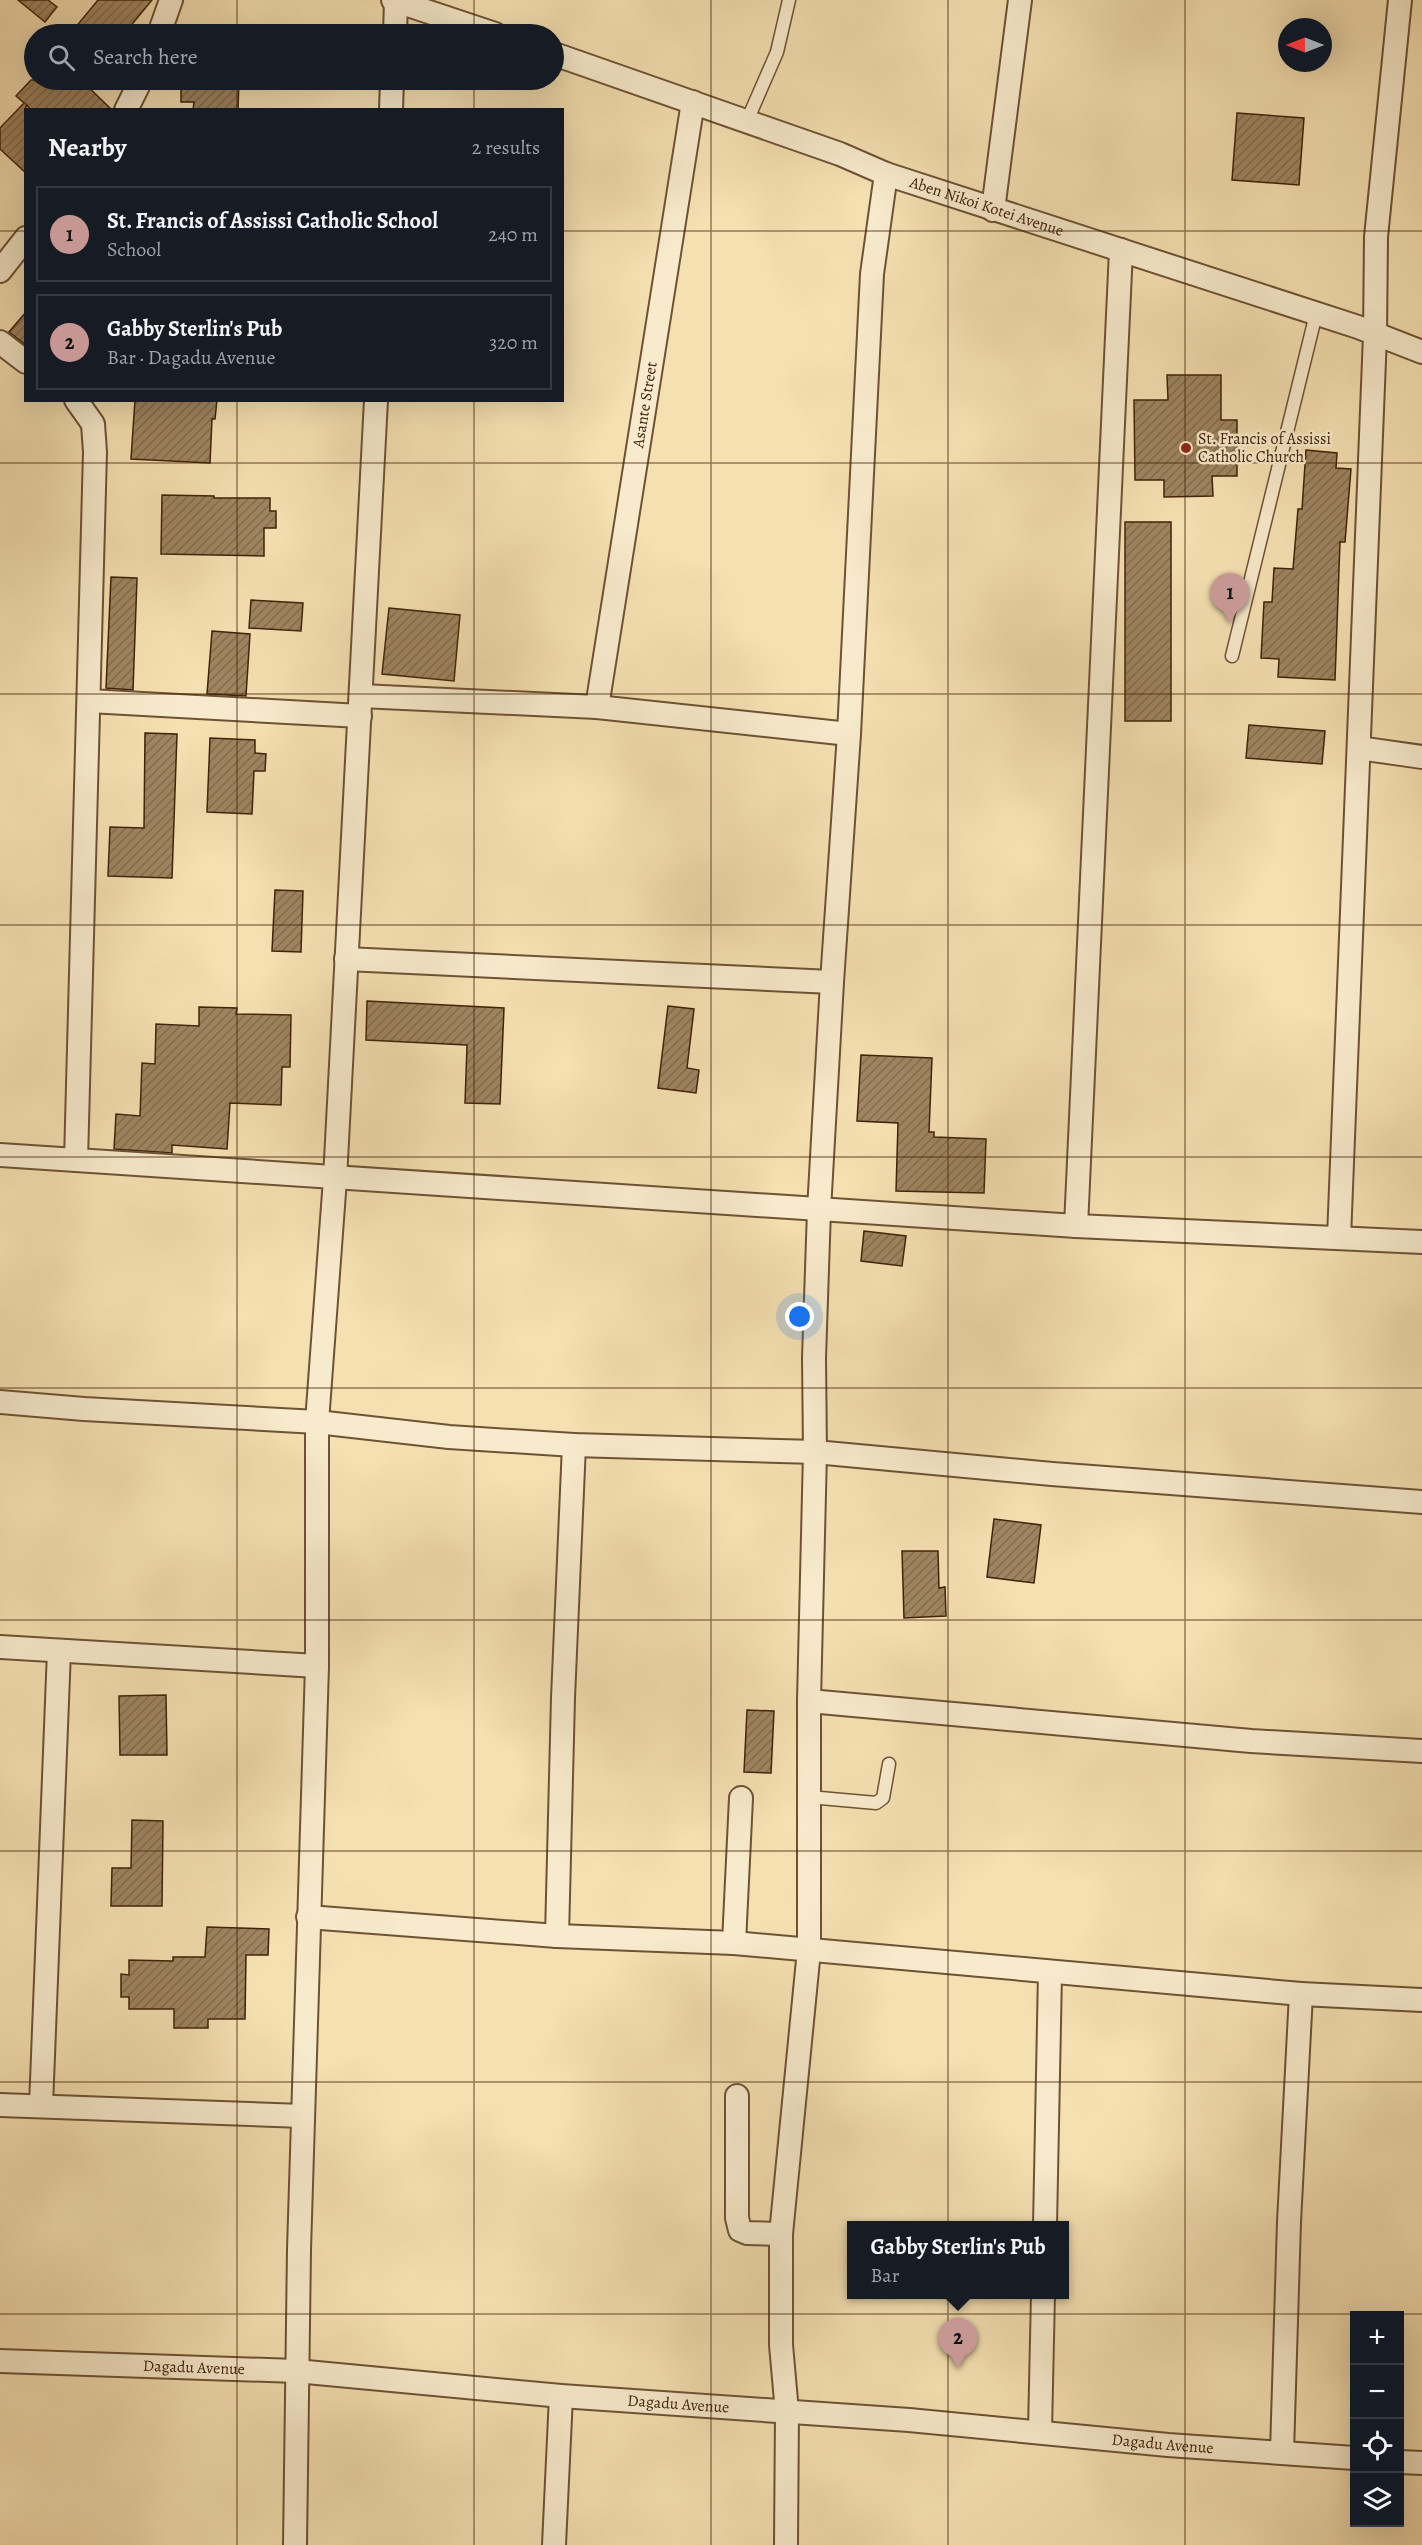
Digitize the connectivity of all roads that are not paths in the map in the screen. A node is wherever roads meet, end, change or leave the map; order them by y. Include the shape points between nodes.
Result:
1 (171, 0) edge
2 (789, 0) edge
3 (1020, 0) edge
4 (1400, 0) edge
5 (394, 1) edge
6 (163, 24) edge
7 (394, 24) edge
8 (464, 24) edge
9 (564, 57) edge
10 (136, 90) edge
11 (392, 90) edge
12 (693, 102) junction
13 (127, 108) edge
14 (391, 108) edge
15 (747, 121) junction
16 (886, 174) junction
17 (993, 210) junction
18 (24, 241) edge
19 (1121, 250) junction
20 (0, 271) edge
21 (1316, 314) junction
22 (1375, 335) junction
23 (0, 342) edge
24 (1422, 352) edge
25 (24, 360) edge
26 (77, 402) edge
27 (376, 402) edge
28 (1232, 656) dead end
29 (89, 701) junction
30 (361, 706) junction
31 (597, 708) junction
32 (849, 734) junction
33 (1359, 748) junction
34 (1422, 756) edge
35 (346, 959) junction
36 (832, 982) junction
37 (0, 1155) edge
38 (76, 1160) junction
39 (335, 1179) junction
40 (819, 1210) junction
41 (1076, 1226) junction
42 (1340, 1238) junction
43 (1422, 1242) edge
44 (0, 1402) edge
45 (317, 1422) junction
46 (574, 1445) junction
47 (815, 1452) junction
48 (1422, 1502) edge
49 (0, 1647) edge
50 (59, 1650) junction
51 (316, 1666) junction
52 (810, 1701) junction
53 (1422, 1751) edge
54 (890, 1764) dead end
55 (810, 1797) junction
56 (741, 1798) dead end
57 (308, 1917) junction
58 (557, 1936) junction
59 (734, 1943) junction
60 (809, 1950) junction
61 (1050, 1973) junction
62 (1301, 1994) junction
63 (1422, 2000) edge
64 (736, 2096) dead end
65 (0, 2105) edge
66 (41, 2106) junction
67 (303, 2116) junction
68 (1045, 2221) edge
69 (781, 2234) junction
70 (1043, 2299) edge
71 (0, 2361) edge
72 (296, 2371) junction
73 (561, 2396) junction
74 (786, 2412) junction
75 (1040, 2431) junction
76 (1282, 2452) junction
77 (1350, 2458) edge
78 (1404, 2462) edge
79 (1422, 2463) edge
80 (295, 2545) edge
81 (554, 2545) edge
82 (786, 2545) edge

1 - 6 street
2 - 15 lane via 777,52
3 - 17 street
4 - 22 street via 1376,237
5 - 7 street
5 - 8 street
9 - 12 street, Aben Nikoi Kotei Avenue
10 - 13 street
11 - 14 street
12 - 15 street, Aben Nikoi Kotei Avenue
12 - 31 street, Asante Street
15 - 16 street, Aben Nikoi Kotei Avenue
16 - 17 street, Aben Nikoi Kotei Avenue
16 - 32 street via 872,274
17 - 19 street, Aben Nikoi Kotei Avenue
18 - 20 street
19 - 21 street, Aben Nikoi Kotei Avenue
19 - 41 street
21 - 22 street, Aben Nikoi Kotei Avenue
21 - 28 lane
22 - 24 street, Aben Nikoi Kotei Avenue
22 - 33 street
23 - 25 street
26 - 29 street via 93,424 96,452
27 - 30 street
29 - 30 street
29 - 38 street
30 - 31 street
30 - 35 street
31 - 32 street
32 - 36 street
33 - 34 street
33 - 42 street
35 - 36 street
35 - 39 street
36 - 40 street
37 - 38 street
38 - 39 street
39 - 40 street
39 - 45 street
40 - 41 street
40 - 47 street
41 - 42 street
42 - 43 street
44 - 45 street
45 - 46 street via 449,1437
45 - 51 street
46 - 47 street
46 - 58 street
47 - 48 street
47 - 52 street
49 - 50 street
50 - 51 street
50 - 66 street
51 - 57 street
52 - 53 street via 1239,1740
52 - 55 street
54 - 55 lane via 883,1798 876,1803
55 - 60 street
56 - 59 street
57 - 58 street
57 - 67 street
58 - 59 street
59 - 60 street
60 - 61 street
60 - 69 street
61 - 62 street
61 - 68 street
62 - 63 street
62 - 76 street
64 - 69 street via 736,2218 740,2230 747,2233
65 - 66 street
66 - 67 street
67 - 72 street
69 - 74 street via 781,2345
70 - 75 street
71 - 72 street, Dagadu Avenue
72 - 73 street, Dagadu Avenue
72 - 80 street
73 - 74 street, Dagadu Avenue
73 - 81 street
74 - 75 street, Dagadu Avenue
74 - 82 street
75 - 76 street, Dagadu Avenue
76 - 77 street, Dagadu Avenue
78 - 79 street

